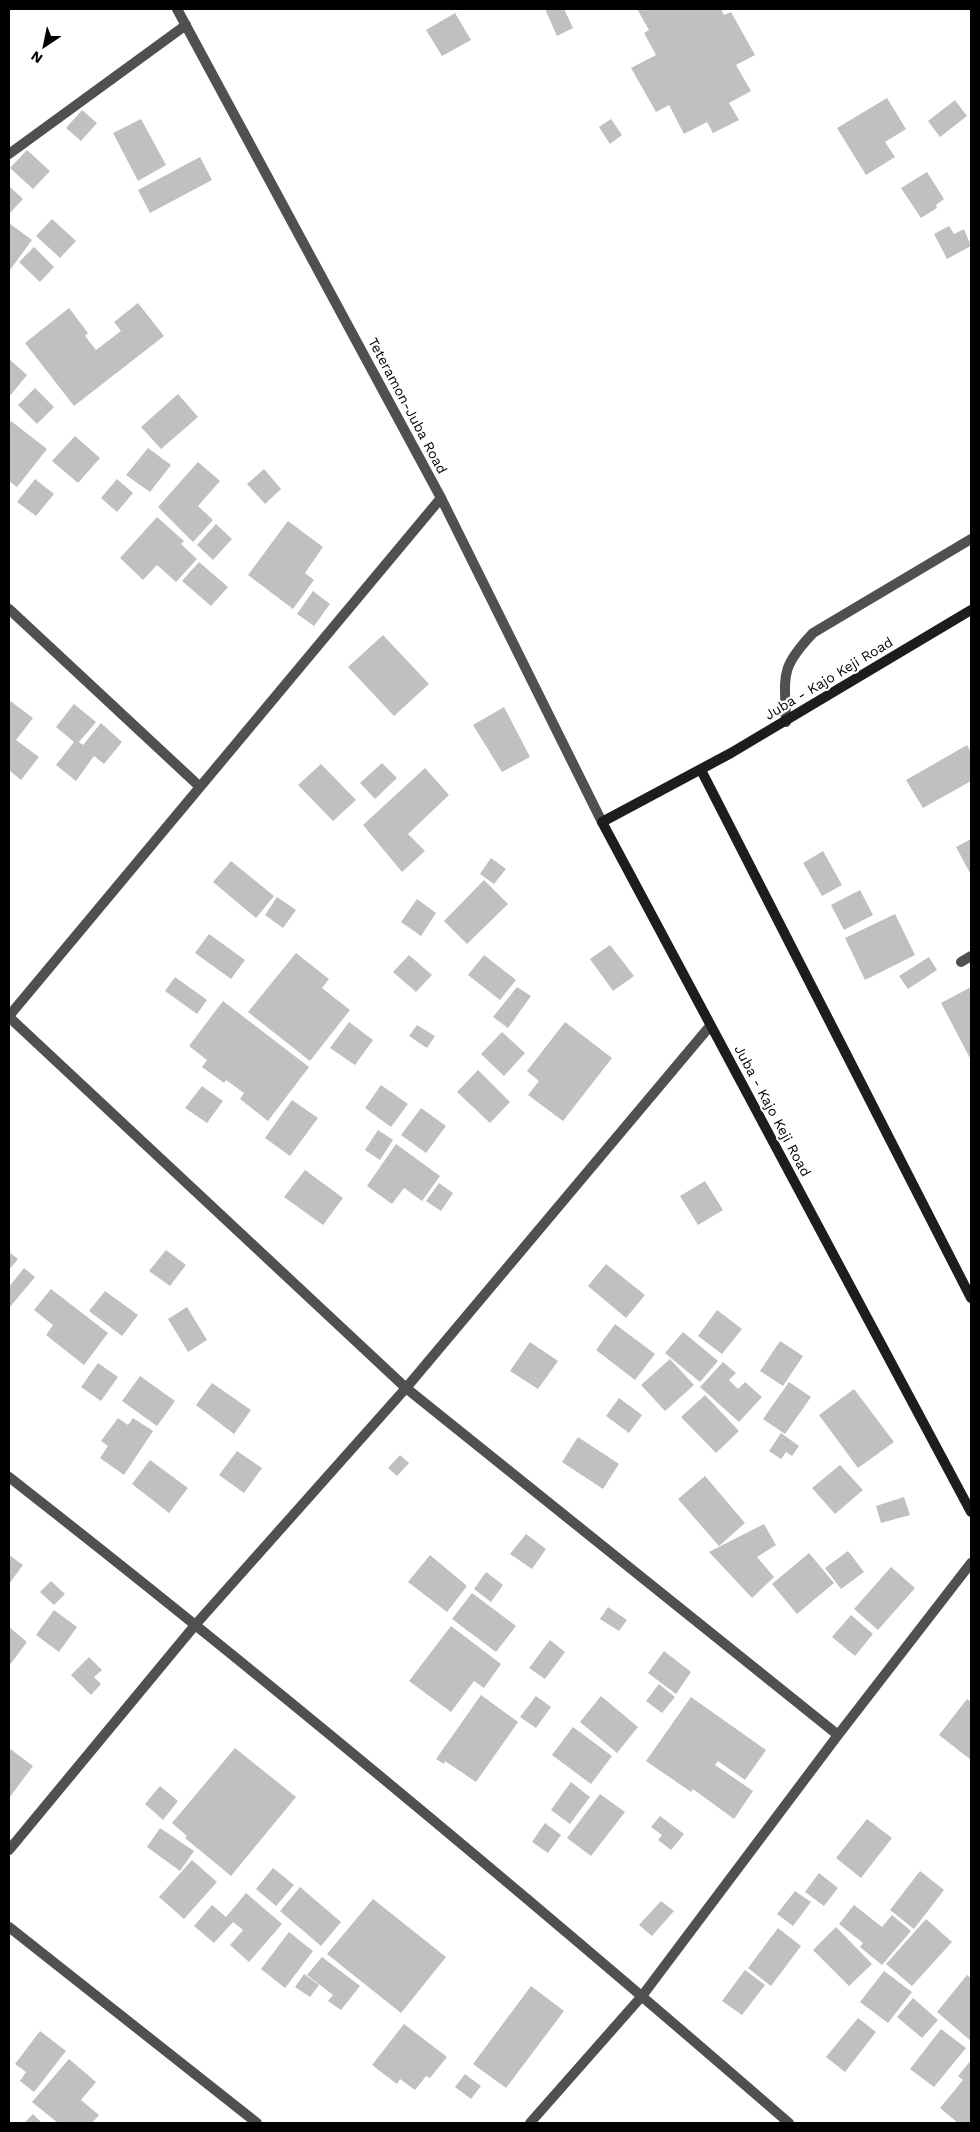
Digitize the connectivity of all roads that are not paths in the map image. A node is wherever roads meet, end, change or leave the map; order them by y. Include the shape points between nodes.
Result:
1 (178, 9) edge
2 (186, 25) junction
3 (9, 154) edge
4 (441, 498) junction
5 (971, 539) edge
6 (9, 609) edge
7 (971, 610) edge
8 (786, 722) junction
9 (701, 770) junction
10 (199, 786) junction
11 (602, 822) junction
12 (971, 956) edge
13 (961, 962) dead end
14 (9, 1017) edge
15 (710, 1026) junction
16 (971, 1298) edge
17 (406, 1388) junction
18 (9, 1477) edge
19 (971, 1512) edge
20 (971, 1563) edge
21 (196, 1624) junction
22 (838, 1735) junction
23 (9, 1850) edge
24 (9, 1927) edge
25 (642, 1996) junction
26 (257, 2123) edge
27 (530, 2123) edge
28 (789, 2123) edge

1 - 2 street, Teteramon-Juba Road
2 - 3 street
2 - 4 street, Teteramon-Juba Road
4 - 10 street
4 - 11 street, Teteramon-Juba Road
5 - 8 street via 813,633 792,655 785,672
6 - 10 street
7 - 8 main road, Juba - Kajo Keji Road
8 - 9 main road, Juba - Kajo Keji Road
9 - 11 main road, Juba - Kajo Keji Road
9 - 16 main road
10 - 14 street
11 - 15 main road, Juba - Kajo Keji Road
12 - 13 street
14 - 17 street
15 - 17 street
15 - 19 main road, Juba - Kajo Keji Road
17 - 21 street
17 - 22 street
18 - 21 street
20 - 22 street
21 - 23 street
21 - 25 street
22 - 25 street
24 - 26 street
25 - 27 street
25 - 28 street

